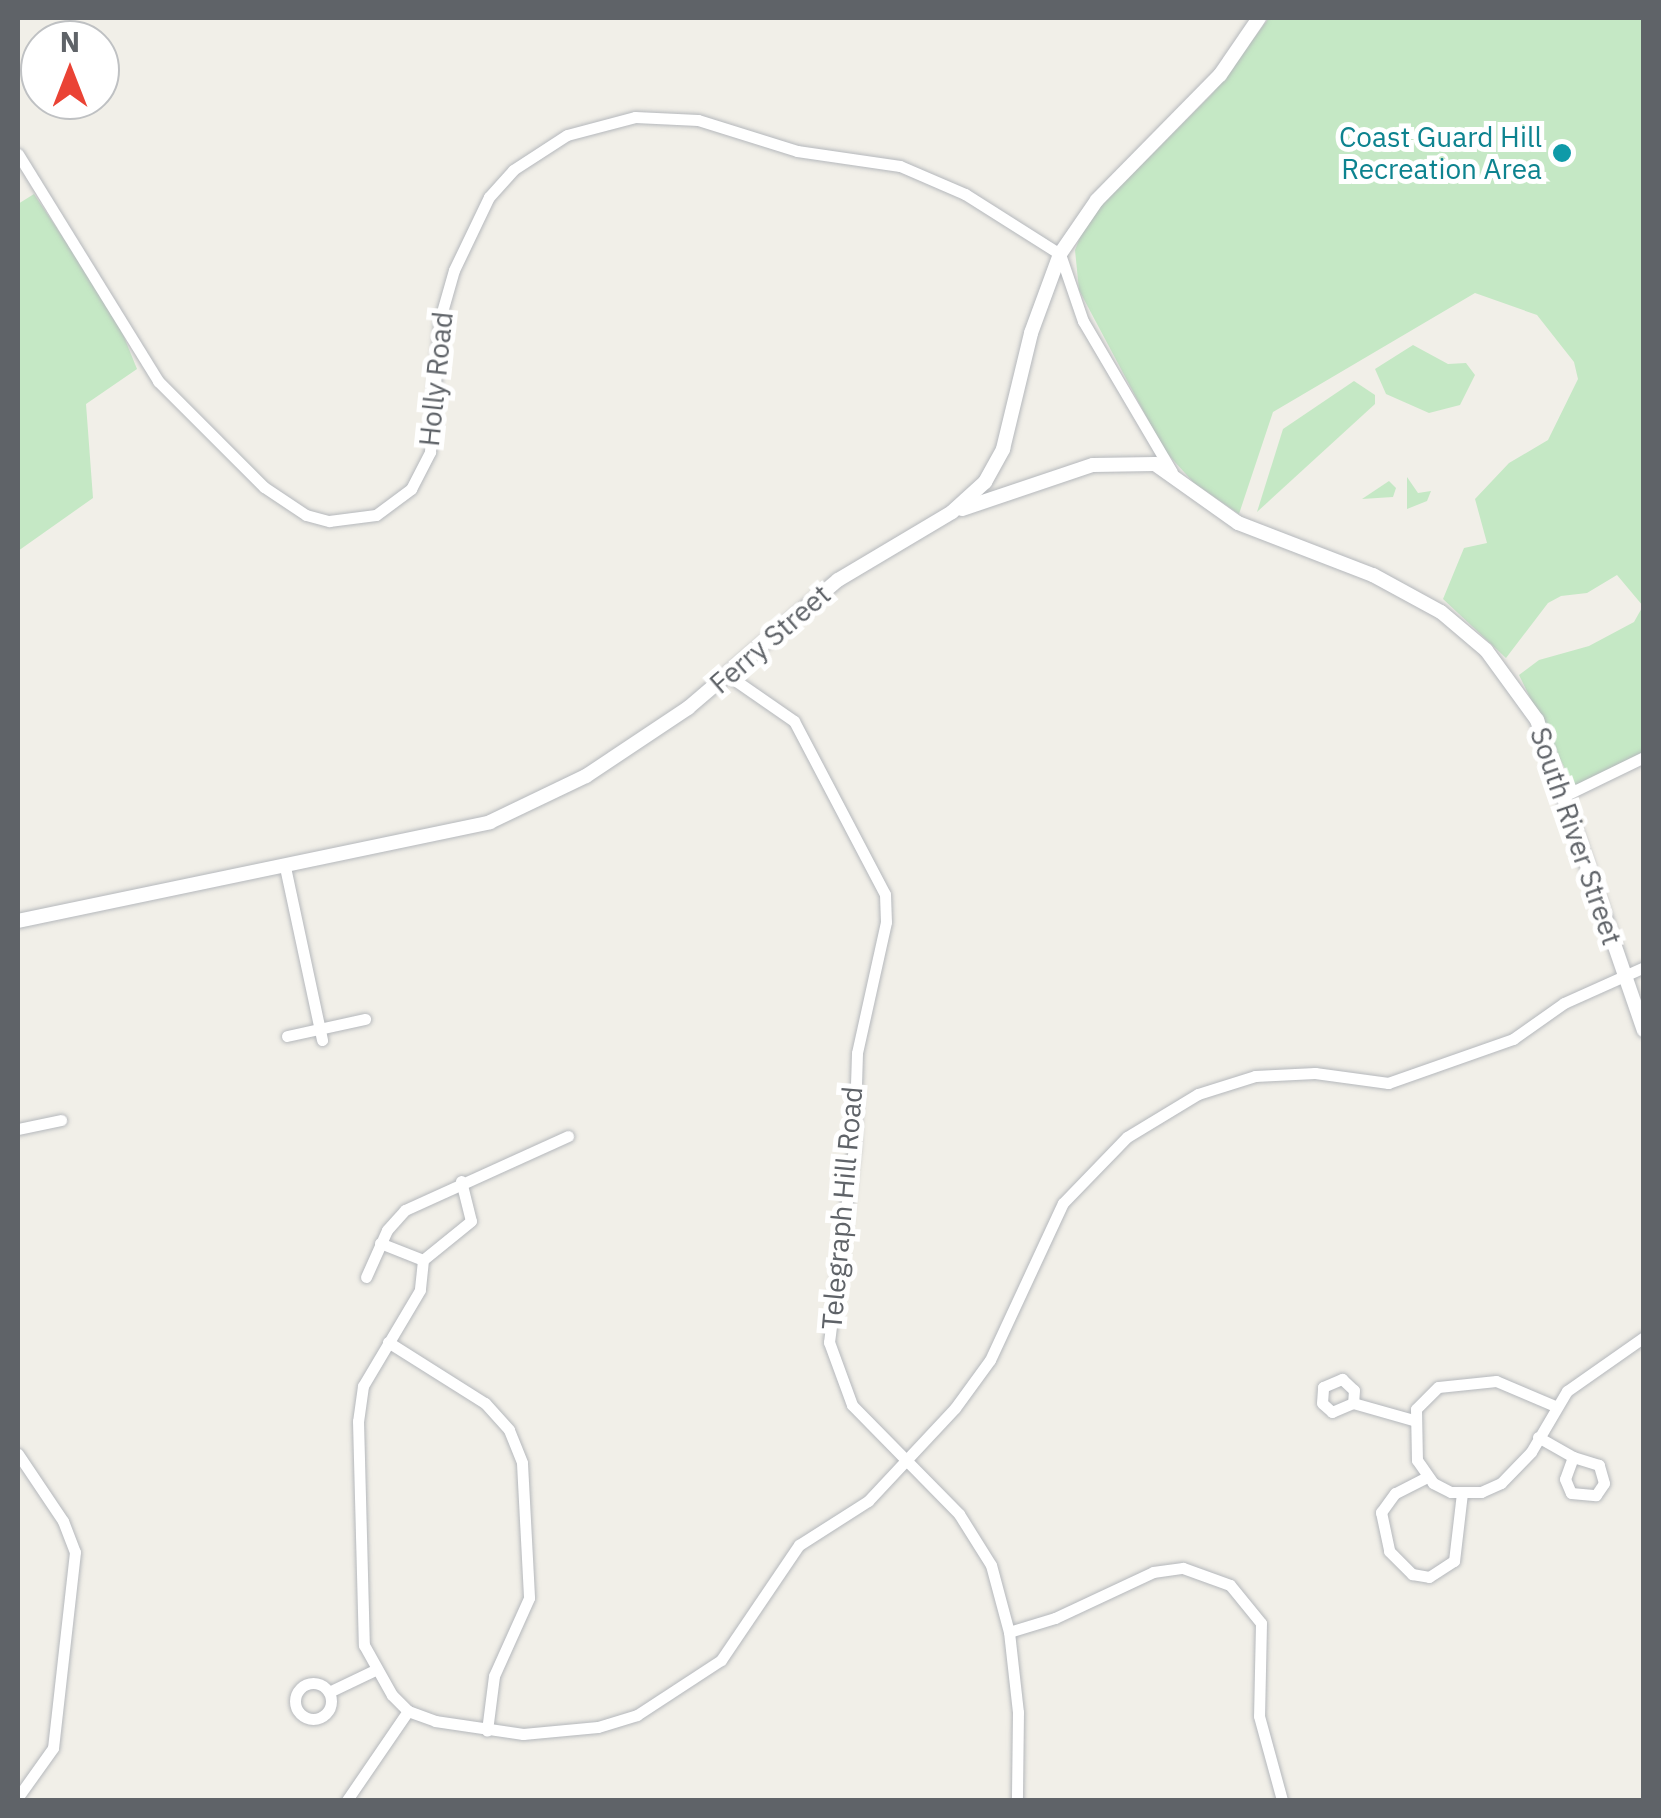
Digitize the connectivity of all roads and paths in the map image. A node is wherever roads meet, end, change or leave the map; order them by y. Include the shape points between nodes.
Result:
1 (1259, 18) edge
2 (18, 154) edge
3 (1060, 254) junction
4 (1178, 479) junction
5 (952, 512) junction
6 (730, 676) junction
7 (1644, 757) edge
8 (1566, 795) junction
9 (285, 867) junction
10 (18, 920) edge
11 (1644, 967) edge
12 (1624, 976) junction
13 (365, 1019) dead end
14 (1644, 1030) edge
15 (321, 1035) junction
16 (286, 1036) dead end
17 (61, 1120) dead end
18 (18, 1129) edge
19 (568, 1136) dead end
20 (461, 1181) junction
21 (380, 1243) junction
22 (424, 1260) junction
23 (366, 1276) dead end
24 (1644, 1337) edge
25 (388, 1342) junction
26 (1353, 1403) dead end
27 (1555, 1406) junction
28 (1413, 1420) junction
29 (1538, 1436) junction
30 (18, 1454) edge
31 (1573, 1458) dead end
32 (905, 1460) junction
33 (1427, 1477) junction
34 (1462, 1494) junction
35 (1009, 1632) junction
36 (374, 1670) junction
37 (329, 1692) dead end
38 (408, 1711) junction
39 (487, 1730) junction
40 (18, 1797) edge
41 (347, 1800) edge
42 (1017, 1800) edge
43 (1282, 1800) edge

1 - 3 street, Ferry Street via 1220,75 1097,200
2 - 3 street, Holly Road via 180,408 290,507 329,521 376,515 397,503 424,470 440,319 467,240 500,183 568,135 604,122 666,117 730,128 797,152 873,160 966,194
3 - 4 street, South River Street via 1083,321
3 - 5 street, Ferry Street via 1030,333 1004,448 984,482
4 - 5 street, South River Street via 1155,464 1106,462
4 - 8 street, South River Street via 1238,522 1391,583 1464,629 1527,703
5 - 6 street, Ferry Street via 838,580
6 - 9 street, Ferry Street via 622,754 512,814 440,837
6 - 32 street, Telegraph Hill Road via 739,689 780,707 794,721 885,894 886,922 857,1053 854,1148 828,1331 852,1406
7 - 8 street
8 - 12 street, South River Street
9 - 10 street, Ferry Street
9 - 15 street
11 - 12 street
12 - 14 street, South River Street
12 - 32 street via 1513,1038 1388,1084 1315,1072 1256,1076 1211,1088 1152,1119 1072,1190 1036,1251 981,1376
13 - 15 street
15 - 16 street
17 - 18 street
19 - 20 street
20 - 21 street via 405,1210
20 - 22 street via 471,1221
21 - 22 street
21 - 23 street
22 - 25 street via 424,1280
24 - 27 street via 1576,1382
25 - 36 street via 363,1386 358,1420 359,1614
25 - 39 street via 485,1403 509,1430 522,1463 529,1598 494,1676
26 - 28 street
27 - 28 street via 1510,1384 1466,1381 1428,1393
27 - 29 street
28 - 33 street via 1414,1450
29 - 31 street
29 - 34 street via 1501,1483
30 - 40 street via 75,1552 53,1748
32 - 35 street, Telegraph Hill Road via 979,1542
32 - 39 street via 868,1501 799,1545 749,1627 682,1690 598,1727 560,1734
33 - 34 street
33 - 34 street via 1394,1493 1381,1512 1389,1551 1412,1574 1429,1577 1454,1561
35 - 42 street, Telegraph Hill Road via 1022,1746
35 - 43 street via 1153,1572 1183,1568 1230,1585 1261,1624 1259,1716
36 - 37 street
36 - 38 street
38 - 39 street
38 - 41 street

